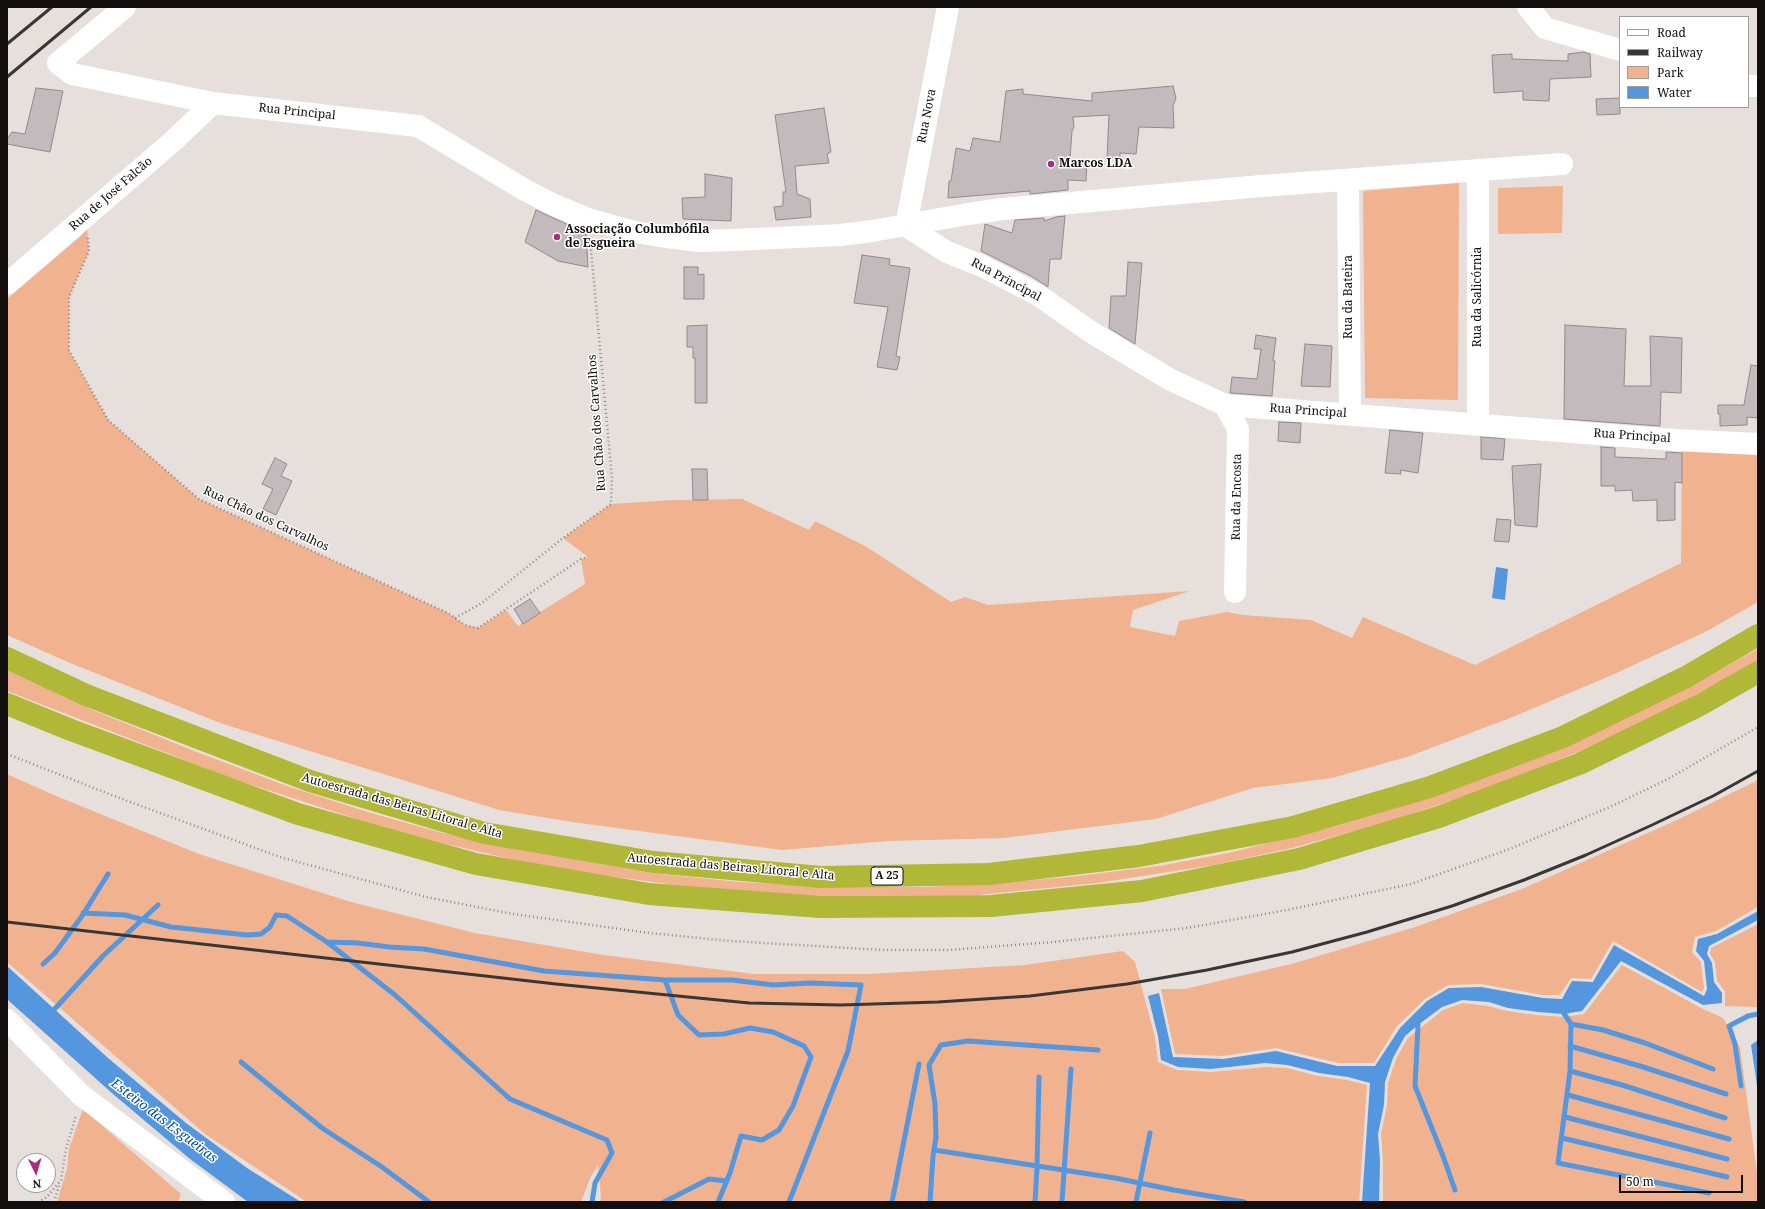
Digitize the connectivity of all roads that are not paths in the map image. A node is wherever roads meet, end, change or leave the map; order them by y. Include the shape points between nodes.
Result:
1 (125, 7) edge
2 (948, 7) edge
3 (1528, 7) edge
4 (1619, 50) edge
5 (213, 103) junction
6 (1562, 164) dead end
7 (1478, 170) junction
8 (1348, 180) junction
9 (906, 226) junction
10 (7, 284) edge
11 (1226, 405) junction
12 (1350, 414) junction
13 (1478, 424) junction
14 (1758, 444) edge
15 (1235, 592) dead end
16 (1758, 635) edge
17 (7, 658) edge
18 (1758, 672) edge
19 (7, 704) edge
20 (7, 1020) edge
21 (224, 1202) edge

1 - 5 street, Rua Principal via 58,63 72,74
2 - 9 street, Rua Nova
3 - 4 street via 1545,28
5 - 9 street, Rua Principal via 418,126 524,190 588,219 635,232 699,241 841,235
5 - 10 street, Rua de José Falcão via 172,142
6 - 7 street, Rua Principal
7 - 8 street, Rua Principal
7 - 13 street, Rua da Salicórnia
8 - 9 street, Rua Principal via 1003,209
8 - 12 street, Rua da Bateira
9 - 11 street, Rua Principal via 947,252 982,266 1038,295 1091,332 1171,380
11 - 12 street, Rua Principal
11 - 15 street, Rua da Encosta via 1238,428
12 - 13 street, Rua Principal
13 - 14 street, Rua Principal
16 - 17 highway, Autoestrada das Beiras Litoral e Alta / A 25 via 1686,678 1563,737 1430,787 1293,827 1139,856 990,874 821,877 654,862 484,832 310,781 86,695
18 - 19 highway via 1700,705 1579,764 1439,817 1299,859 1142,891 992,906 820,907 656,895 476,864 298,814
20 - 21 street via 81,1095

